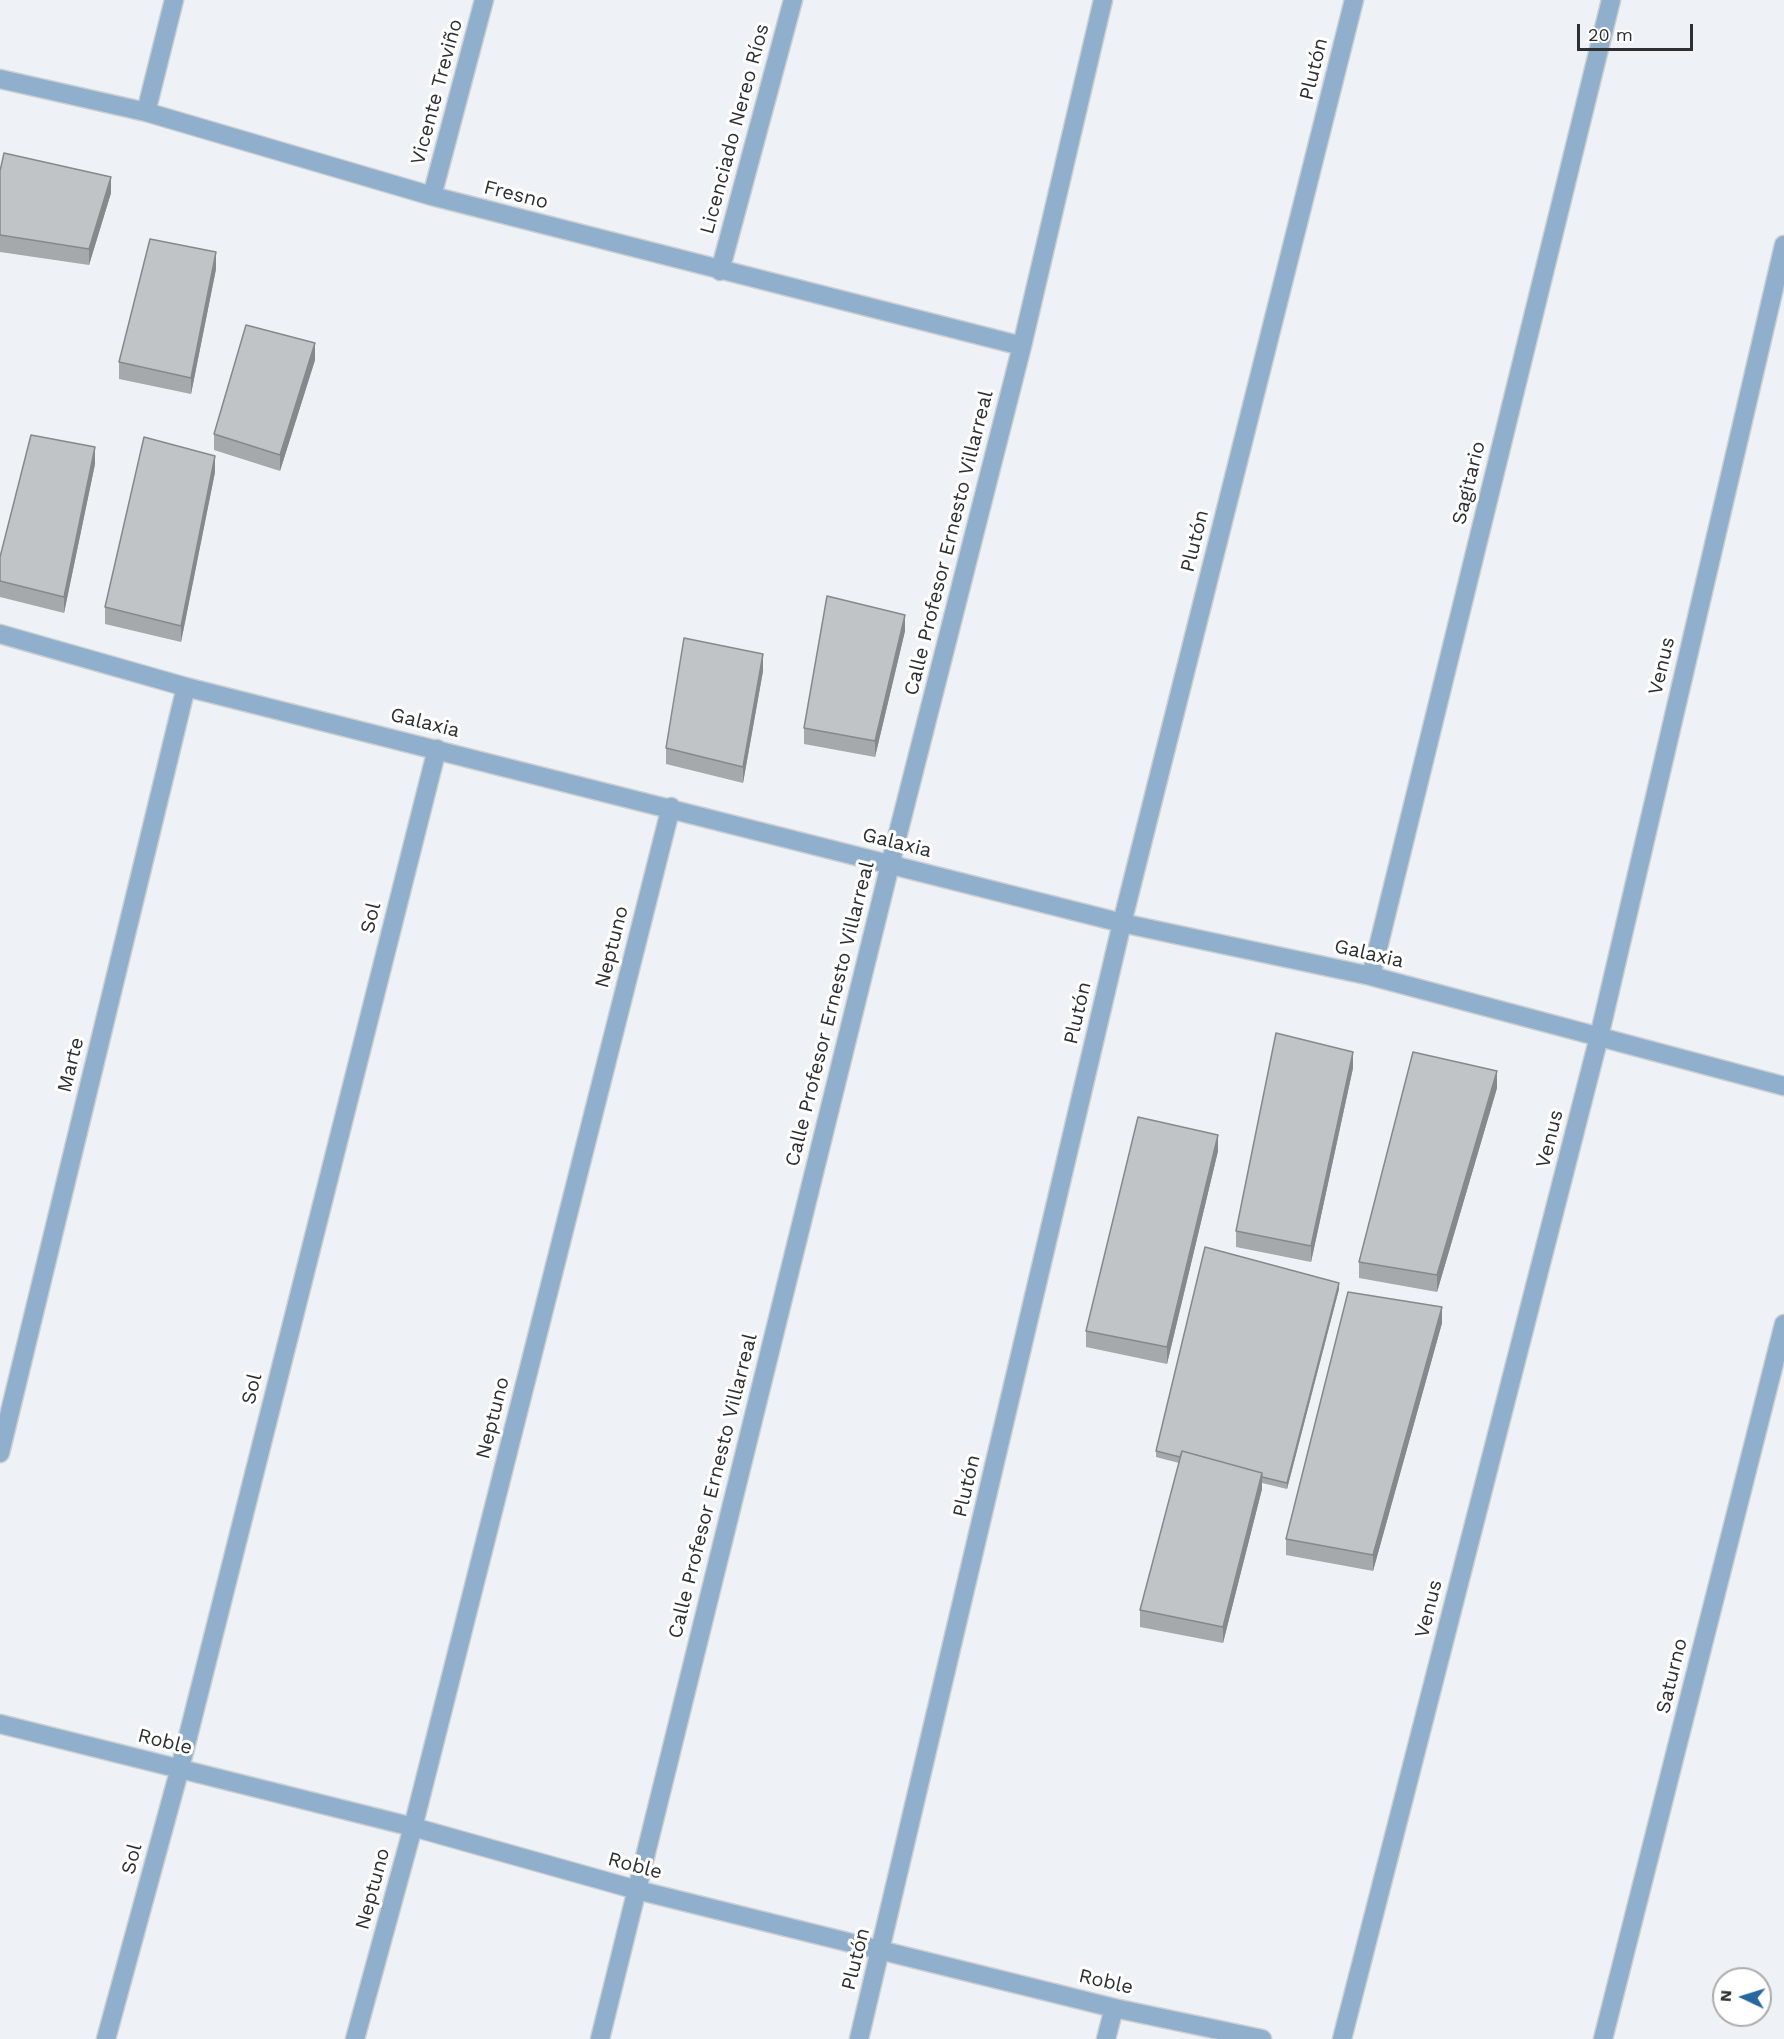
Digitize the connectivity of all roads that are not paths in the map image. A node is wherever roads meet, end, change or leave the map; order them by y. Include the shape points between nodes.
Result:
1 (174, 0) edge
2 (484, 0) edge
3 (793, 0) edge
4 (1103, 0) edge
5 (1354, 0) edge
6 (1611, 0) edge
7 (0, 79) edge
8 (146, 112) junction
9 (432, 196) junction
10 (1784, 245) edge
11 (720, 271) junction
12 (1022, 346) junction
13 (0, 634) edge
14 (186, 687) junction
15 (437, 748) junction
16 (670, 807) junction
17 (890, 864) junction
18 (1122, 923) junction
19 (1371, 976) junction
20 (1599, 1037) junction
21 (1784, 1086) edge
22 (1784, 1324) edge
23 (0, 1453) edge
24 (0, 1724) edge
25 (180, 1768) junction
26 (413, 1827) junction
27 (637, 1890) junction
28 (881, 1949) junction
29 (1114, 2008) junction
30 (106, 2039) edge
31 (355, 2039) edge
32 (600, 2039) edge
33 (859, 2039) edge
34 (1106, 2039) edge
35 (1262, 2039) edge
36 (1342, 2039) edge
37 (1603, 2039) edge

1 - 8 street
2 - 9 street, Vicente Treviño
3 - 11 street, Licenciado Nereo Ríos
4 - 12 street, Calle Profesor Ernesto Villarreal
5 - 18 street, Plutón
6 - 19 street, Sagitario
7 - 8 street, Fresno
8 - 9 street, Fresno
9 - 11 street, Fresno
10 - 20 street, Venus
11 - 12 street, Fresno
12 - 17 street, Calle Profesor Ernesto Villarreal
13 - 14 street, Galaxia
14 - 15 street, Galaxia
14 - 23 street, Marte
15 - 16 street, Galaxia
15 - 25 street, Sol
16 - 17 street, Galaxia
16 - 26 street, Neptuno
17 - 18 street, Galaxia
17 - 27 street, Calle Profesor Ernesto Villarreal
18 - 19 street, Galaxia
18 - 28 street, Plutón
19 - 20 street, Galaxia
20 - 21 street, Galaxia
20 - 36 street, Venus
22 - 37 street, Saturno
24 - 25 street, Roble
25 - 26 street, Roble
25 - 30 street, Sol
26 - 27 street, Roble
26 - 31 street, Neptuno
27 - 28 street, Roble
27 - 32 street, Calle Profesor Ernesto Villarreal
28 - 29 street, Roble
28 - 33 street, Plutón
29 - 34 street
29 - 35 street, Roble

